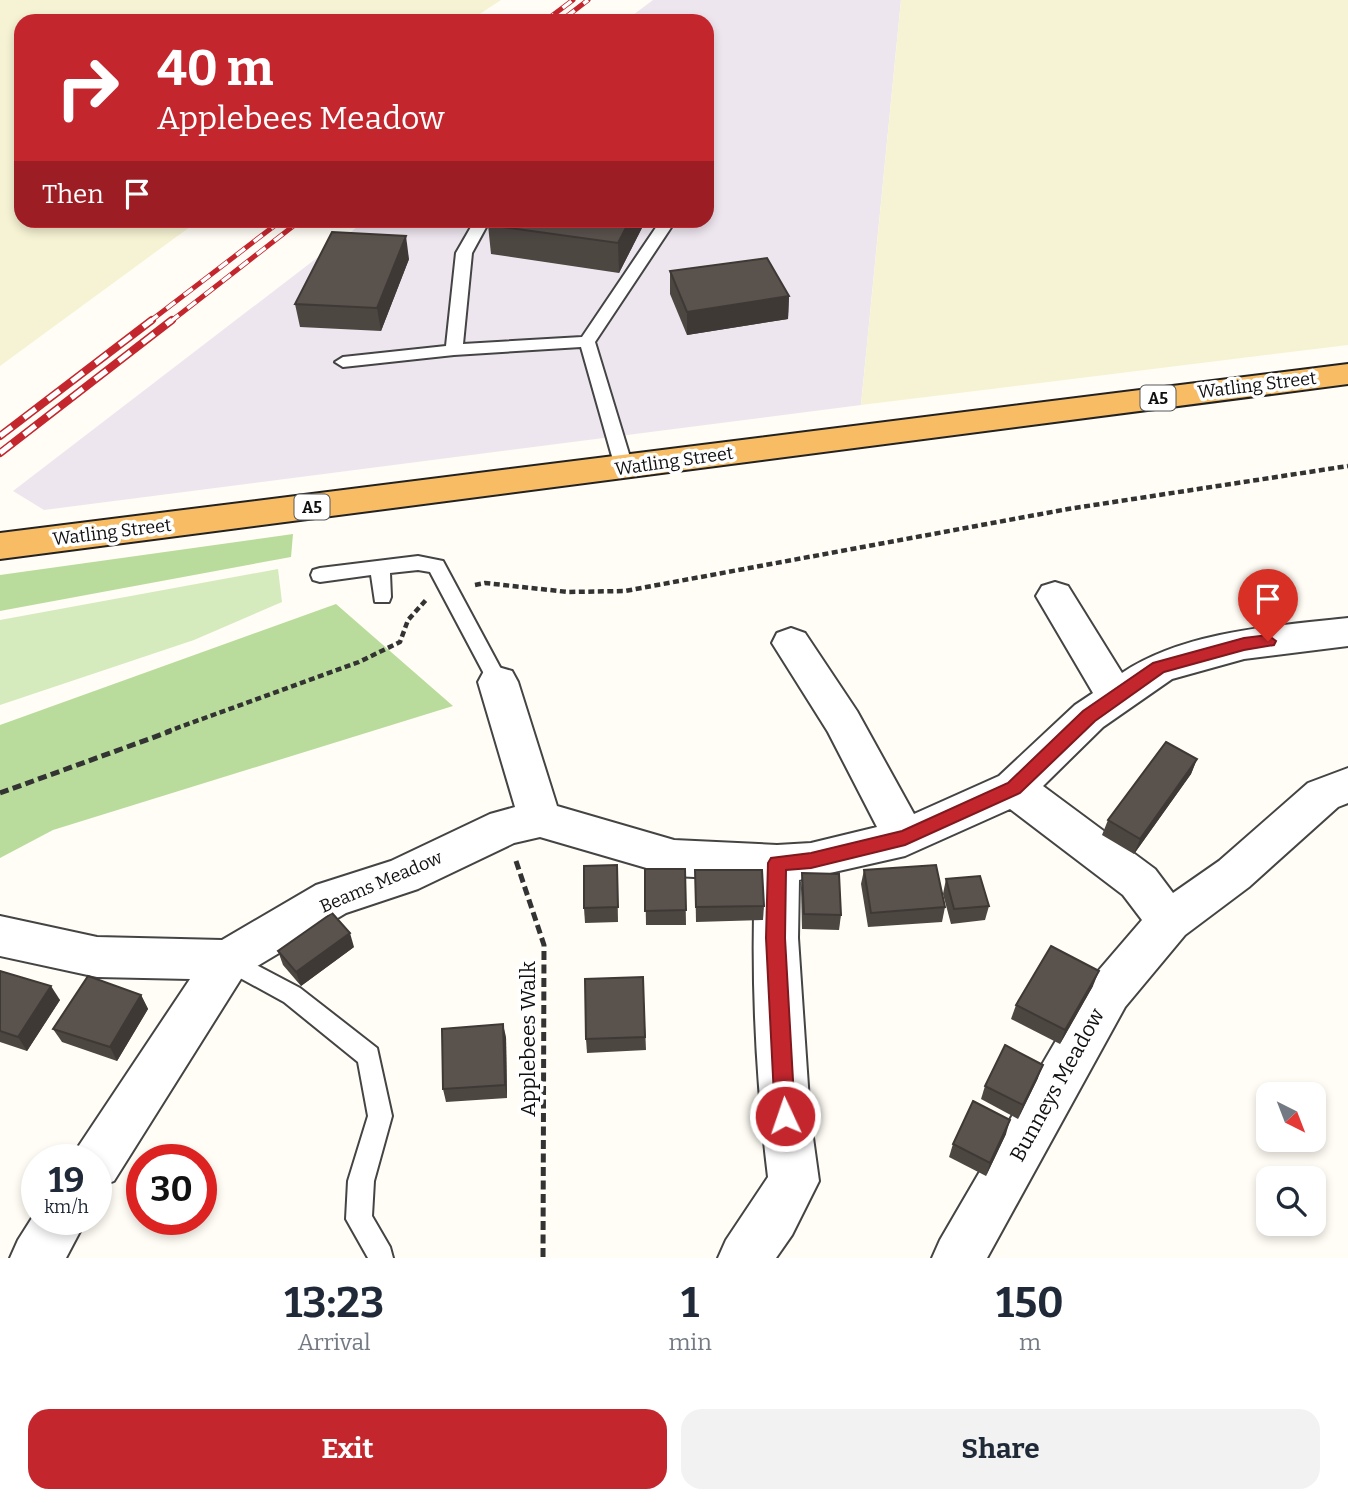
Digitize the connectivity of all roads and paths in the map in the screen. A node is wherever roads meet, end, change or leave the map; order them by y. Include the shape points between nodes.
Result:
1 (478, 228) edge
2 (664, 228) edge
3 (587, 342) junction
4 (454, 350) junction
5 (343, 362) dead end
6 (1348, 374) edge
7 (1348, 466) edge
8 (624, 467) junction
9 (0, 546) edge
10 (380, 568) junction
11 (320, 575) dead end
12 (625, 590) dead end
13 (1055, 596) dead end
14 (382, 597) dead end
15 (1348, 632) edge
16 (791, 643) dead end
17 (359, 662) dead end
18 (498, 682) joint
19 (1116, 697) junction
20 (1348, 785) edge
21 (1014, 788) junction
22 (0, 793) edge
23 (523, 823) junction
24 (905, 838) junction
25 (777, 863) junction
26 (1169, 921) junction
27 (0, 936) edge
28 (228, 960) junction
29 (109, 1144) edge
30 (51, 1235) edge
31 (381, 1256) dead end
32 (36, 1258) edge
33 (543, 1258) edge
34 (744, 1258) edge
35 (958, 1258) edge

1 - 4 lane via 464,253
2 - 3 lane
3 - 4 lane
3 - 8 lane
4 - 5 lane
6 - 8 highway, Watling Street / A5
7 - 12 path via 1068,509
8 - 9 highway, Watling Street / A5
10 - 11 lane
10 - 14 lane
10 - 18 lane via 418,563 436,566
13 - 19 street
15 - 19 street via 1244,644 1159,668
16 - 24 street via 843,722
17 - 22 path
18 - 23 street
19 - 21 street via 1089,716
20 - 26 street, Bunneys Meadow via 1322,795 1234,874
21 - 24 street
21 - 26 street via 1139,882
23 - 25 street via 674,858
23 - 28 street, Beams Meadow via 402,876 332,898
23 - 33 path, Applebees Walk via 544,945
24 - 25 street via 811,861
25 - 34 street via 775,938 785,1116 794,1181
26 - 35 street, Bunneys Meadow via 1109,992
27 - 28 street via 97,957
28 - 29 street, Beams Meadow
28 - 31 lane via 292,995 369,1056 380,1116 361,1181 359,1219
30 - 32 street

